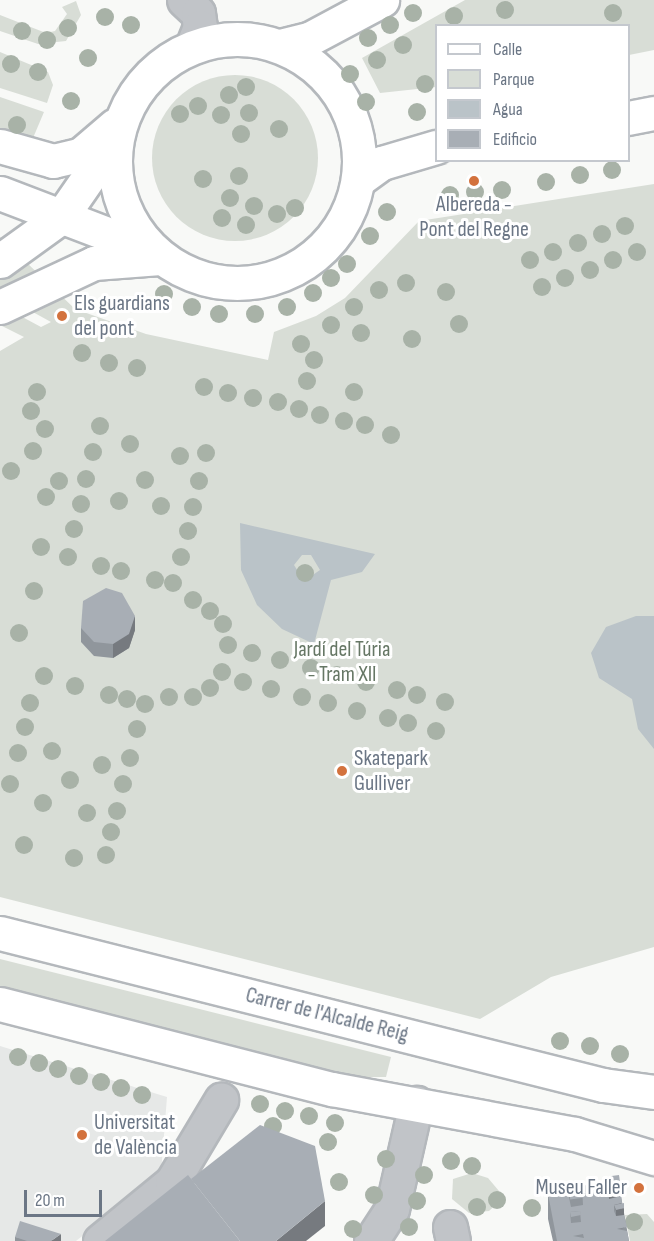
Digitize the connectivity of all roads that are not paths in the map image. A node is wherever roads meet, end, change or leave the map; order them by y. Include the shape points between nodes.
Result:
1 (184, 0) edge
2 (382, 0) edge
3 (280, 46) junction
4 (192, 47) junction
5 (654, 112) edge
6 (630, 118) edge
7 (119, 128) junction
8 (0, 146) edge
9 (435, 147) edge
10 (361, 178) junction
11 (0, 193) edge
12 (61, 217) junction
13 (156, 255) junction
14 (8, 256) edge
15 (0, 308) edge
16 (0, 933) edge
17 (0, 1004) edge
18 (654, 1092) edge
19 (221, 1100) dead end
20 (416, 1103) junction
21 (654, 1158) edge
22 (100, 1241) edge
23 (371, 1241) edge

1 - 4 street via 198,13 200,27
2 - 3 main road via 309,39
3 - 4 main road via 232,39
3 - 10 main road via 323,74 342,97 354,124
4 - 7 main road via 142,83
5 - 6 main road
7 - 8 main road via 71,157 53,161
7 - 12 main road
7 - 13 main road via 119,199
9 - 10 main road via 382,163
10 - 13 main road via 345,218 324,247 296,269 262,282 226,284 191,276
11 - 12 main road
12 - 13 main road
12 - 14 main road
13 - 15 main road via 94,263 46,281
16 - 18 main road, Carrer de l'Alcalde Reig via 603,1085
17 - 20 main road via 332,1089
19 - 22 street via 172,1182
20 - 21 main road via 575,1134
20 - 23 street via 392,1209

